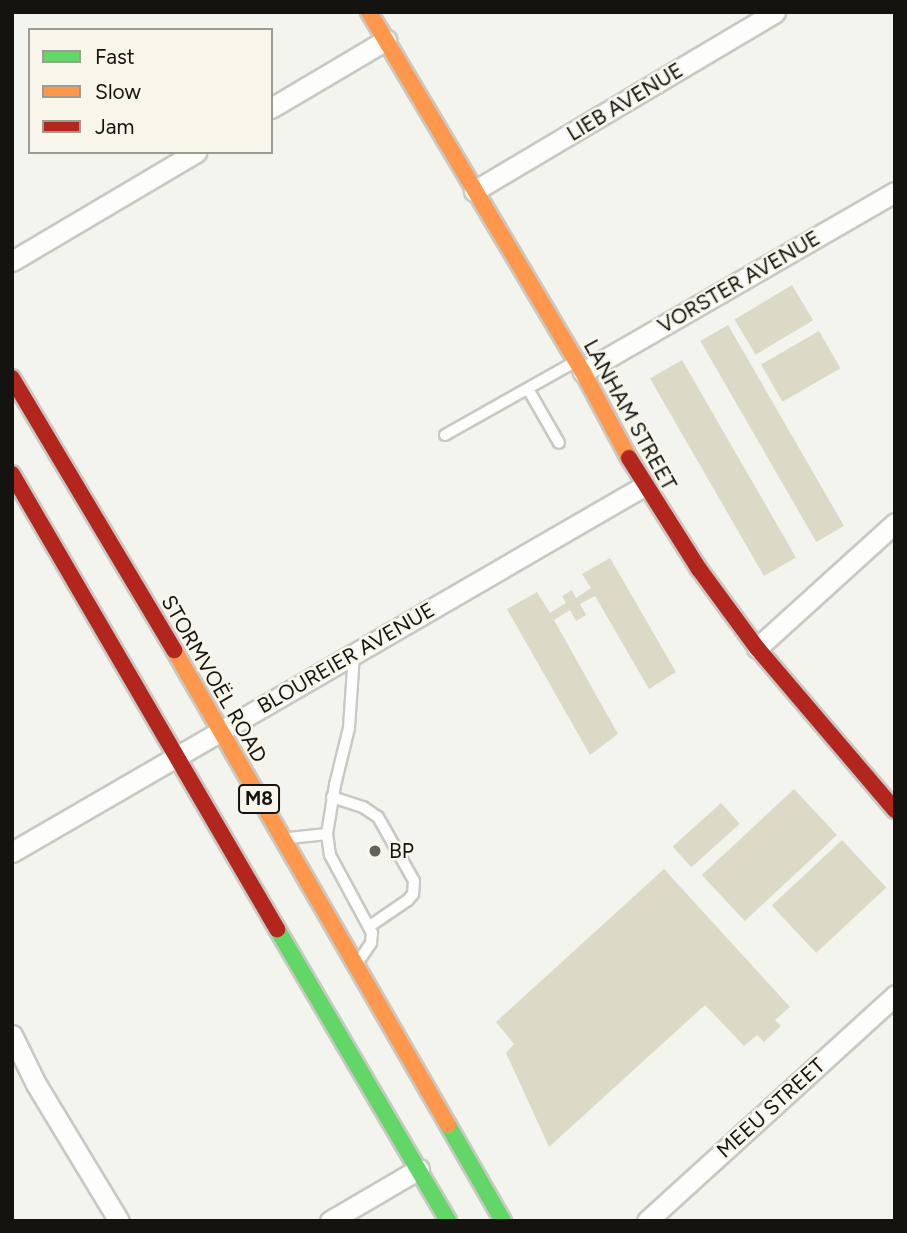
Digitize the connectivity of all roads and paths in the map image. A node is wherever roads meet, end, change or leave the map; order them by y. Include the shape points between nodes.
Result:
1 (369, 12) edge
2 (775, 12) edge
3 (386, 40) junction
4 (273, 107) edge
5 (193, 154) edge
6 (474, 191) junction
7 (895, 191) edge
8 (12, 261) edge
9 (580, 367) junction
10 (12, 379) edge
11 (528, 389) junction
12 (446, 435) dead end
13 (559, 443) dead end
14 (12, 474) edge
15 (644, 486) junction
16 (895, 523) edge
17 (757, 648) junction
18 (354, 653) junction
19 (221, 729) junction
20 (176, 756) junction
21 (332, 797) junction
22 (895, 810) edge
23 (327, 834) junction
24 (282, 839) junction
25 (12, 852) edge
26 (370, 926) junction
27 (356, 964) junction
28 (895, 995) edge
29 (12, 1035) edge
30 (419, 1169) junction
31 (119, 1221) edge
32 (330, 1221) edge
33 (447, 1221) edge
34 (503, 1221) edge
35 (647, 1221) edge

1 - 3 main road, LANHAM STREET
2 - 6 street, LIEB AVENUE
3 - 4 street
3 - 6 main road, LANHAM STREET
5 - 8 street
6 - 9 main road, LANHAM STREET
7 - 9 street, VORSTER AVENUE
9 - 11 lane
9 - 15 main road, LANHAM STREET
10 - 19 main road, STORMVOËL ROAD / M8
11 - 12 lane
11 - 13 lane
14 - 20 main road, M8
15 - 17 main road, LANHAM STREET
15 - 18 street, BLOUREIER AVENUE
16 - 17 street
17 - 22 main road, LANHAM STREET
18 - 19 street, BLOUREIER AVENUE
18 - 21 lane via 349,727
19 - 20 street, BLOUREIER AVENUE
19 - 24 main road, STORMVOËL ROAD / M8
20 - 25 street, BLOUREIER AVENUE
20 - 30 main road, M8
21 - 23 lane
21 - 26 lane via 378,817 414,881 408,900
23 - 24 lane
23 - 26 lane via 330,855
24 - 27 main road, STORMVOËL ROAD / M8
26 - 27 lane via 371,943
27 - 34 main road, STORMVOËL ROAD / M8
28 - 35 street, MEEU STREET
29 - 31 street via 36,1084
30 - 32 street
30 - 33 main road, M8

